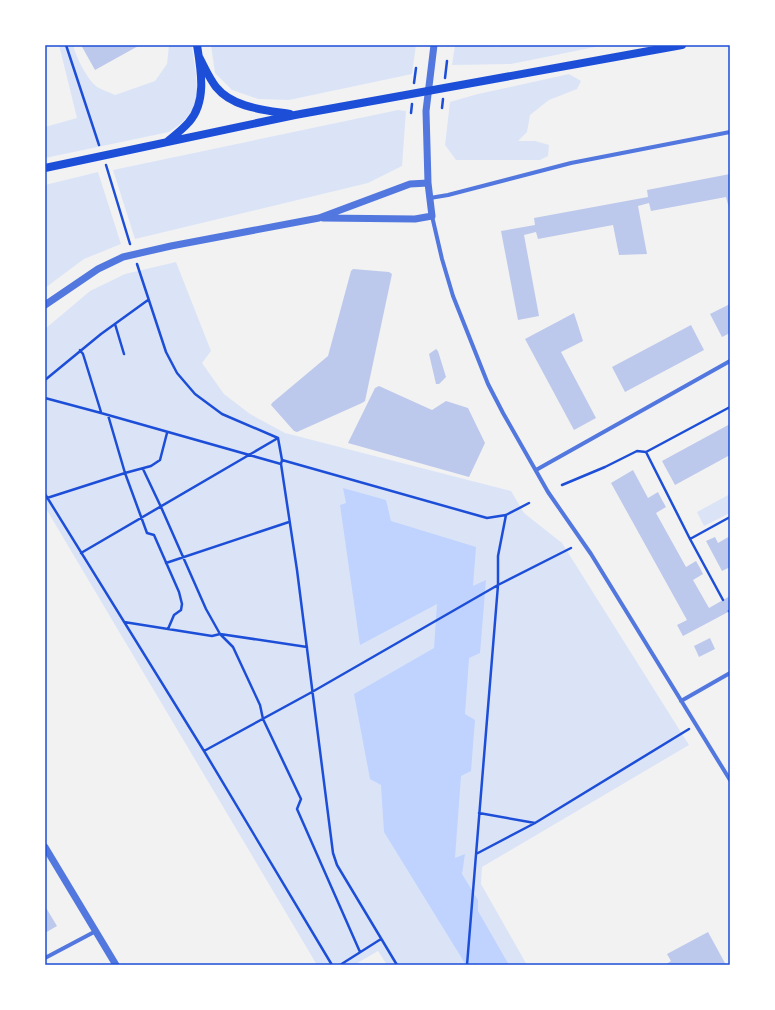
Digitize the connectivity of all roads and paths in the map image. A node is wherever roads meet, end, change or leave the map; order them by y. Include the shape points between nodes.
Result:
1 (66, 45) edge
2 (198, 45) edge
3 (434, 45) edge
4 (682, 45) edge
5 (199, 57) junction
6 (295, 115) junction
7 (730, 132) edge
8 (168, 141) junction
9 (101, 152) dead end
10 (104, 159) dead end
11 (45, 168) edge
12 (428, 183) junction
13 (430, 198) junction
14 (432, 216) junction
15 (319, 218) junction
16 (132, 248) dead end
17 (136, 263) dead end
18 (148, 300) junction
19 (52, 301) junction
20 (45, 305) edge
21 (45, 310) edge
22 (115, 324) junction
23 (80, 350) junction
24 (124, 354) dead end
25 (730, 361) edge
26 (45, 380) edge
27 (45, 398) edge
28 (730, 407) edge
29 (101, 413) junction
30 (108, 415) junction
31 (167, 433) junction
32 (278, 438) junction
33 (646, 452) junction
34 (249, 456) junction
35 (282, 460) junction
36 (280, 464) junction
37 (143, 469) junction
38 (536, 470) junction
39 (125, 473) junction
40 (562, 485) dead end
41 (45, 494) edge
42 (47, 498) junction
43 (529, 503) dead end
44 (161, 507) junction
45 (506, 514) junction
46 (141, 518) junction
47 (730, 518) edge
48 (289, 522) junction
49 (690, 539) junction
50 (571, 548) dead end
51 (81, 553) junction
52 (183, 557) junction
53 (166, 563) junction
54 (498, 585) junction
55 (723, 600) dead end
56 (123, 622) junction
57 (168, 629) junction
58 (220, 634) junction
59 (307, 648) junction
60 (730, 673) edge
61 (312, 692) junction
62 (681, 701) junction
63 (263, 719) junction
64 (696, 725) junction
65 (204, 751) junction
66 (730, 780) edge
67 (479, 813) junction
68 (535, 823) junction
69 (45, 847) edge
70 (476, 854) junction
71 (96, 931) junction
72 (381, 939) junction
73 (360, 952) junction
74 (45, 958) edge
75 (116, 965) edge
76 (332, 965) edge
77 (340, 965) edge
78 (397, 965) edge
79 (466, 965) edge

1 - 9 path
2 - 5 main road
3 - 12 street via 426,110
4 - 6 main road
5 - 6 main road via 215,86 225,96 253,108
5 - 8 main road via 199,108 189,122
6 - 8 main road
7 - 13 street via 571,163
8 - 11 main road
10 - 16 path
12 - 13 street
12 - 15 street via 410,184
13 - 14 street
14 - 15 street via 415,219
14 - 38 street via 442,259 465,328 503,414
15 - 19 street via 122,257 98,269
17 - 18 path
18 - 22 path
18 - 32 path via 166,352 178,373 195,394 222,414
19 - 20 street
19 - 21 street
22 - 23 path
22 - 24 path
23 - 26 path
23 - 29 path
25 - 38 street
27 - 29 path
28 - 33 path
29 - 30 path
30 - 31 path
30 - 39 path
31 - 34 path
31 - 37 path via 160,460
32 - 34 path
32 - 35 path
33 - 40 path via 637,451
33 - 49 path
34 - 36 path
34 - 44 path
35 - 36 path
35 - 45 path via 487,518
36 - 48 path
37 - 39 path
37 - 44 path
38 - 62 street
39 - 42 path
39 - 46 path
41 - 42 path
42 - 51 path
43 - 45 path
44 - 46 path
44 - 52 path
45 - 54 path via 498,556
46 - 51 path
46 - 53 path via 147,533 154,536
47 - 49 path
48 - 52 path
48 - 59 path
49 - 55 path
50 - 54 path
51 - 56 path
52 - 53 path
52 - 58 path
53 - 57 path via 180,592 182,604 181,610 174,615
54 - 61 path
54 - 67 path
56 - 57 path
56 - 65 path
57 - 58 path via 212,636
58 - 59 path
58 - 63 path via 233,648 260,705
59 - 61 path
60 - 62 street
61 - 63 path
61 - 72 path via 333,853 337,865
62 - 64 street
63 - 65 path
63 - 73 path via 301,799 296,809
64 - 66 street
64 - 68 path
65 - 76 path
67 - 68 path
67 - 70 path
68 - 70 path
69 - 71 street
70 - 79 path
71 - 74 street
71 - 75 street
72 - 73 path
72 - 78 path
73 - 77 path

